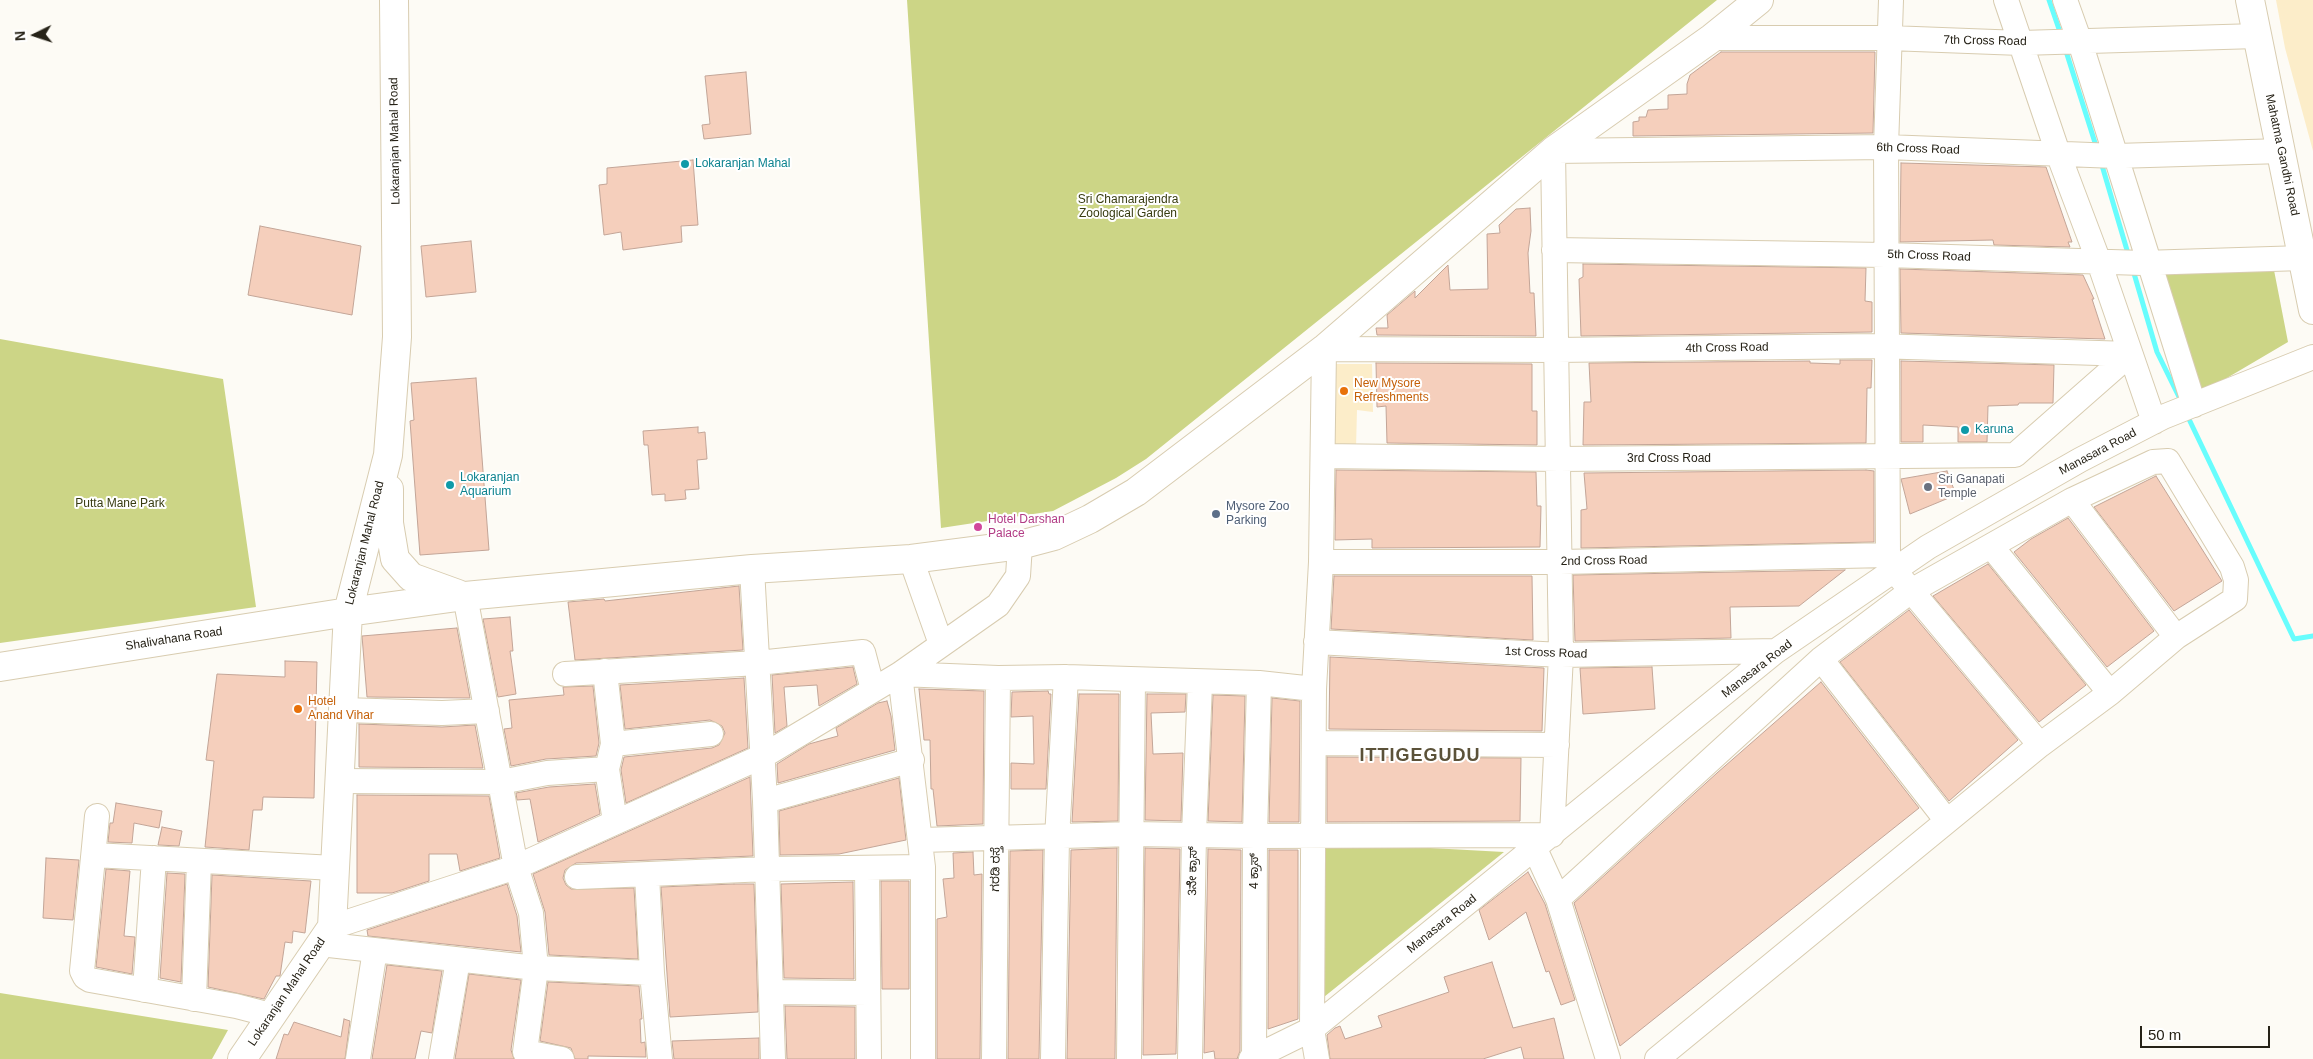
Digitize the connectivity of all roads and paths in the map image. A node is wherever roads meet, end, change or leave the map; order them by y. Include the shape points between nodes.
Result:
1 (394, 0) edge
2 (1759, 0) edge
3 (1891, 0) edge
4 (2006, 0) edge
5 (2065, 0) edge
6 (2250, 0) edge
7 (2267, 0) edge
8 (2257, 36) junction
9 (1712, 38) junction
10 (1889, 38) junction
11 (2065, 41) junction
12 (2021, 43) junction
13 (1886, 148) junction
14 (2282, 151) junction
15 (1553, 152) junction
16 (2069, 156) junction
17 (2110, 156) junction
18 (2313, 230) edge
19 (1554, 250) junction
20 (1886, 254) junction
21 (2303, 258) junction
22 (2108, 262) junction
23 (2146, 263) junction
24 (2313, 310) edge
25 (1886, 347) junction
26 (1324, 349) junction
27 (1556, 350) junction
28 (2130, 354) junction
29 (2313, 357) edge
30 (2194, 405) junction
31 (2158, 420) junction
32 (388, 455) junction
33 (1323, 456) junction
34 (1889, 457) junction
35 (1559, 459) junction
36 (2072, 500) junction
37 (1020, 545) junction
38 (1991, 546) junction
39 (911, 559) junction
40 (1321, 562) junction
41 (1560, 562) junction
42 (1891, 562) junction
43 (752, 569) junction
44 (1911, 591) junction
45 (465, 596) junction
46 (348, 612) junction
47 (2176, 637) junction
48 (1316, 642) junction
49 (941, 644) junction
50 (1776, 652) junction
51 (1561, 655) junction
52 (1821, 659) junction
53 (758, 662) junction
54 (0, 667) edge
55 (605, 672) junction
56 (565, 674) dead end
57 (900, 674) junction
58 (1066, 677) junction
59 (998, 678) junction
60 (1133, 680) junction
61 (1200, 683) junction
62 (1259, 683) junction
63 (1314, 689) junction
64 (873, 690) junction
65 (2110, 693) junction
66 (343, 710) junction
67 (487, 711) junction
68 (711, 734) dead end
69 (1315, 743) junction
70 (613, 744) junction
71 (1557, 745) junction
72 (2040, 745) junction
73 (764, 756) junction
74 (912, 760) junction
75 (607, 769) junction
76 (339, 781) junction
77 (501, 782) junction
78 (766, 801) junction
79 (97, 816) dead end
80 (1947, 821) junction
81 (615, 822) junction
82 (1133, 834) junction
83 (1194, 835) junction
84 (1255, 836) junction
85 (1312, 836) junction
86 (996, 838) junction
87 (1057, 838) junction
88 (921, 840) junction
89 (1543, 842) junction
90 (94, 855) junction
91 (154, 858) junction
92 (199, 860) junction
93 (516, 867) junction
94 (923, 867) junction
95 (334, 868) junction
96 (867, 868) junction
97 (768, 869) junction
98 (647, 875) junction
99 (576, 877) dead end
100 (1558, 899) junction
101 (326, 935) junction
102 (375, 950) junction
103 (458, 960) junction
104 (536, 968) junction
105 (652, 973) junction
106 (146, 990) junction
107 (771, 992) junction
108 (868, 993) junction
109 (194, 999) junction
110 (271, 1015) junction
111 (1312, 1029) junction
112 (249, 1057) edge
113 (358, 1059) edge
114 (441, 1059) edge
115 (562, 1059) edge
116 (660, 1059) edge
117 (773, 1059) edge
118 (869, 1059) edge
119 (923, 1059) edge
120 (994, 1059) edge
121 (1053, 1059) edge
122 (1129, 1059) edge
123 (1190, 1059) edge
124 (1252, 1059) edge
125 (1317, 1059) edge
126 (1608, 1059) edge
127 (1657, 1059) edge

1 - 32 main road, Lokaranjan Mahal Road via 397,337
2 - 9 main road, Shalivahana Road
3 - 10 street
4 - 12 street
5 - 11 street
6 - 8 main road, Mahatma Gandhi Road
7 - 18 main road, Mahatma Gandhi Road
8 - 11 street, 7th Cross Road
8 - 14 main road, Mahatma Gandhi Road
9 - 10 street, 7th Cross Road
9 - 15 main road, Shalivahana Road
10 - 12 street, 7th Cross Road
10 - 13 street
11 - 12 street, 7th Cross Road
11 - 17 street
12 - 16 street
13 - 15 street, 6th Cross Road
13 - 16 street, 6th Cross Road
13 - 20 street
14 - 17 street, 6th Cross Road
14 - 21 main road, Mahatma Gandhi Road
15 - 19 street
15 - 26 main road, Shalivahana Road
16 - 17 street, 6th Cross Road
16 - 22 street
17 - 23 street
19 - 20 street, 5th Cross Road
19 - 27 street
20 - 22 street, 5th Cross Road
20 - 25 street
21 - 23 street, 5th Cross Road
21 - 24 main road, Mahatma Gandhi Road
22 - 23 street, 5th Cross Road
22 - 28 street
23 - 30 street
25 - 27 street, 4th Cross Road
25 - 28 street, 4th Cross Road
25 - 34 street
26 - 27 street, 4th Cross Road
26 - 33 street
26 - 37 main road, Shalivahana Road via 1136,492 1054,536
27 - 35 street
28 - 31 street
28 - 34 street, 3rd Cross Road via 2015,455
29 - 30 street, Manasara Road
30 - 31 street, Manasara Road
31 - 42 street, Manasara Road via 2080,460 1928,547
32 - 45 main road via 390,523 395,559 411,577
32 - 46 main road, Lokaranjan Mahal Road
33 - 35 street, 3rd Cross Road
33 - 40 street
34 - 35 street, 3rd Cross Road
34 - 42 street
35 - 41 street
36 - 38 street
36 - 47 street
36 - 47 street via 2153,462 2168,461 2232,567 2237,590 2235,599
37 - 39 main road, Shalivahana Road
37 - 49 street via 1018,576 998,604
38 - 44 street
38 - 65 street
39 - 43 main road, Shalivahana Road
39 - 49 street
40 - 41 street, 2nd Cross Road
40 - 48 street
41 - 42 street, 2nd Cross Road
41 - 51 street
42 - 44 street
42 - 50 street, Manasara Road
43 - 45 main road, Shalivahana Road
43 - 53 street
44 - 52 street
44 - 72 street
45 - 46 main road, Shalivahana Road
45 - 67 street
46 - 54 main road, Shalivahana Road
46 - 66 main road, Lokaranjan Mahal Road
47 - 65 street
48 - 51 street, 1st Cross Road
48 - 63 street
49 - 57 street
50 - 51 street, 1st Cross Road
50 - 89 street, Manasara Road
51 - 71 street
52 - 80 street
52 - 100 street
53 - 55 street
53 - 64 street via 863,652
53 - 73 street
55 - 56 street
55 - 70 street
57 - 59 street
57 - 64 street
57 - 74 street
58 - 59 street
58 - 60 street
58 - 87 street
59 - 86 street, ಗರಡಿ ರಸ್ತೆ
60 - 61 street
60 - 82 street
61 - 62 street
61 - 83 street, 3ನೆೇ ಕ್ರಾಸ್
62 - 63 street
62 - 84 street, 4 ಕ್ರಾಸ್
63 - 69 street
64 - 73 street
65 - 72 street
66 - 67 street
66 - 76 main road, Lokaranjan Mahal Road
67 - 77 street
68 - 70 street
69 - 71 street
69 - 85 street
70 - 75 street
71 - 89 street
72 - 80 street
73 - 78 street
73 - 81 street
74 - 78 street
74 - 88 street
75 - 77 street via 547,773
75 - 81 street
76 - 77 street
76 - 95 main road, Lokaranjan Mahal Road
77 - 93 street
78 - 97 street
79 - 90 street
80 - 127 street
81 - 93 street
82 - 83 street
82 - 87 street
82 - 122 street
83 - 84 street
83 - 123 street, 3ನೆೇ ಕ್ರಾಸ್
84 - 85 street
84 - 124 street, 4 ಕ್ರಾಸ್
85 - 89 street
85 - 111 street
86 - 87 street
86 - 88 street
86 - 120 street, ಗರಡಿ ರಸ್ತೆ
87 - 121 street
88 - 94 street
89 - 100 street
89 - 111 street, Manasara Road
90 - 91 street
90 - 106 street via 82,971 90,980
91 - 92 street
91 - 106 street
92 - 95 street
92 - 109 street
93 - 101 street
93 - 104 street via 531,913
94 - 96 street
94 - 119 street
95 - 101 main road, Lokaranjan Mahal Road
96 - 97 street
96 - 108 street
97 - 98 street
97 - 107 street
98 - 99 street
98 - 105 street
100 - 126 street
101 - 102 street
101 - 110 main road, Lokaranjan Mahal Road
102 - 103 street
102 - 113 street
103 - 104 street
103 - 114 street
104 - 105 street
104 - 115 street via 525,1052
105 - 116 street
106 - 109 street
107 - 108 street
107 - 117 street
108 - 118 street
109 - 110 street
110 - 112 main road, Lokaranjan Mahal Road
111 - 124 street, Manasara Road
111 - 125 street

